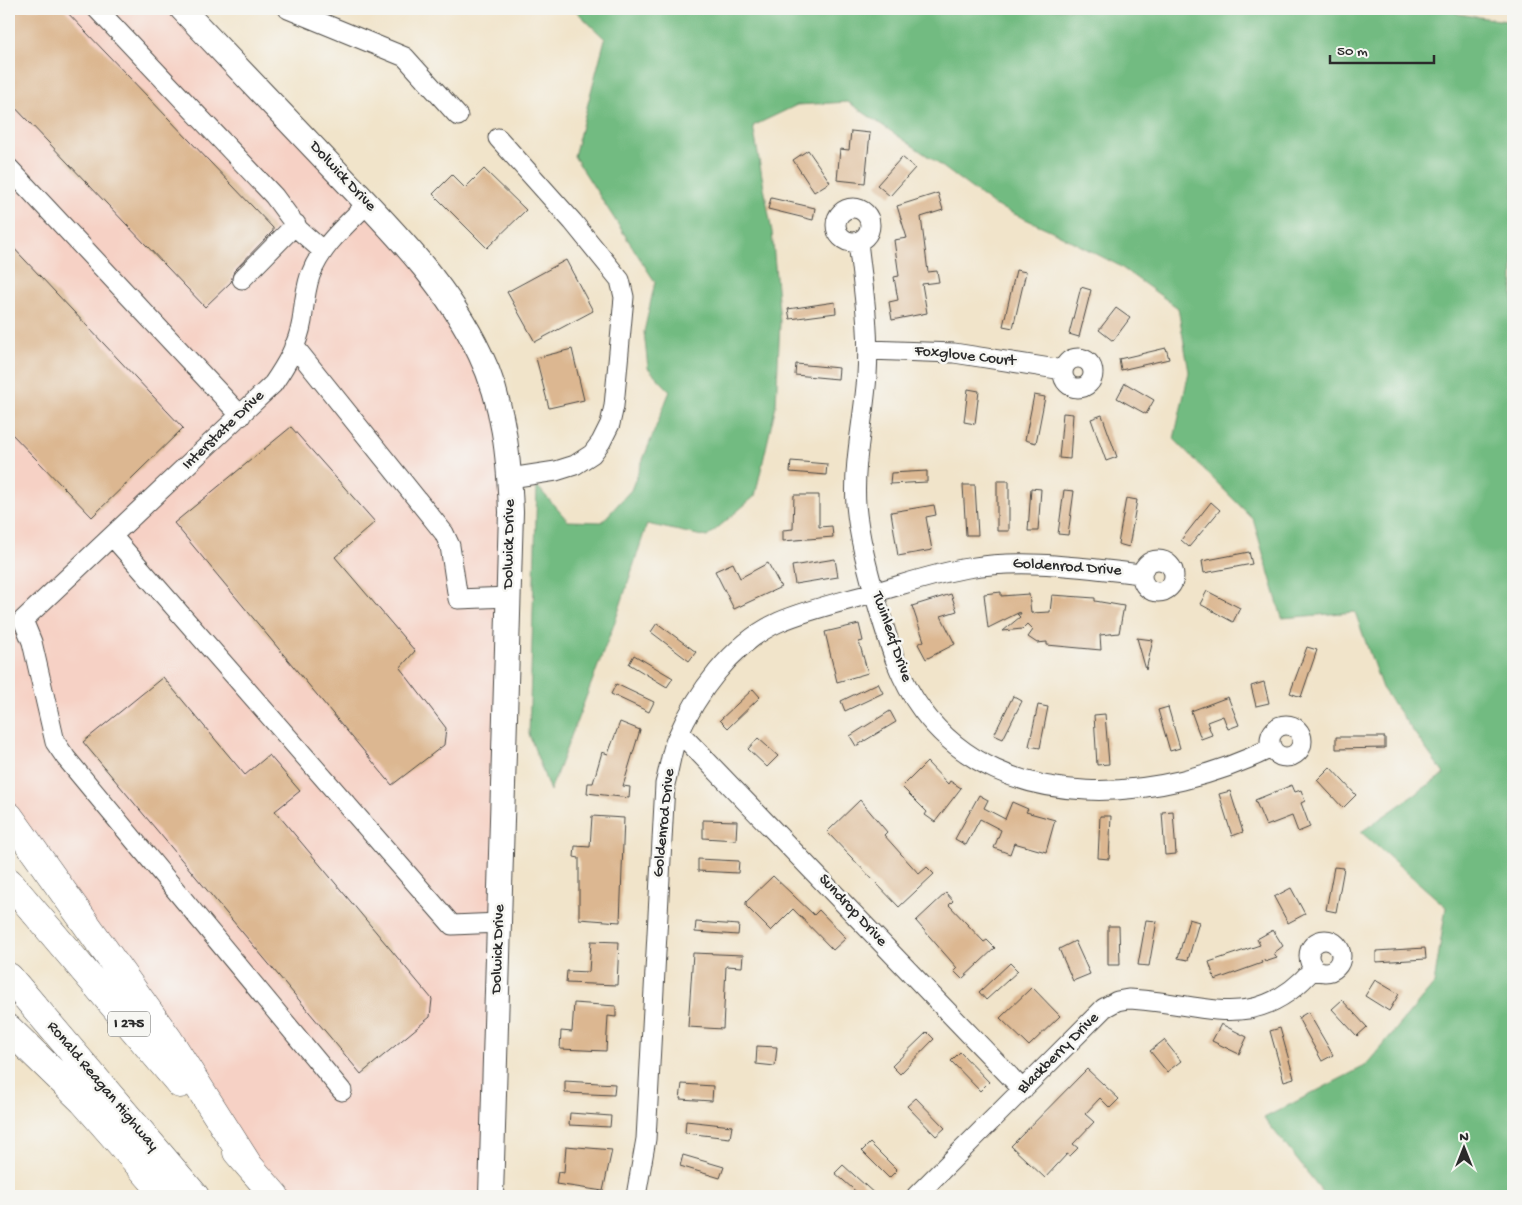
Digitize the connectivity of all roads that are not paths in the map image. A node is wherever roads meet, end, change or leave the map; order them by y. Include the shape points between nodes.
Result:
1 (182, 9) edge
2 (288, 9) edge
3 (104, 11) edge
4 (458, 116) dead end
5 (498, 138) dead end
6 (9, 168) edge
7 (367, 204) junction
8 (296, 224) junction
9 (858, 242) dead end
10 (323, 250) junction
11 (242, 279) dead end
12 (294, 346) junction
13 (868, 350) junction
14 (1062, 370) dead end
15 (241, 416) junction
16 (510, 478) junction
17 (113, 537) junction
18 (1142, 574) dead end
19 (874, 593) junction
20 (509, 597) junction
21 (680, 732) junction
22 (1271, 748) dead end
23 (9, 816) edge
24 (9, 882) edge
25 (500, 923) junction
26 (1314, 968) dead end
27 (9, 977) edge
28 (9, 1029) edge
29 (1023, 1090) junction
30 (342, 1091) dead end
31 (249, 1166) junction
32 (166, 1196) edge
33 (195, 1196) edge
34 (275, 1196) edge
35 (491, 1196) edge
36 (636, 1196) edge
37 (916, 1196) edge

1 - 7 main road, Dolwick Drive
2 - 4 street via 405,57
3 - 8 street
5 - 16 street via 598,251 620,280 624,297 614,406 601,442 592,454 575,465
6 - 15 street
7 - 10 street, Interstate Drive
7 - 16 main road, Dolwick Drive via 437,283 457,310 480,354 504,427
8 - 10 street
8 - 11 street
9 - 13 street, Twinleaf Drive
10 - 12 street, Interstate Drive via 306,289 302,322
12 - 15 street, Interstate Drive via 273,384
12 - 20 street via 444,533 450,546 458,599
13 - 14 street, Foxglove Court via 954,353
13 - 19 street, Twinleaf Drive via 856,502
15 - 17 street, Interstate Drive
16 - 20 main road, Dolwick Drive
17 - 25 street via 452,925
17 - 30 street, Interstate Drive via 23,620 32,642 55,742
18 - 19 street, Goldenrod Drive via 1010,563 968,568
19 - 21 street, Goldenrod Drive via 778,623 757,635 734,653 713,678
19 - 22 street, Twinleaf Drive via 901,678 921,709 953,744 976,761 1019,780 1068,790 1159,786 1203,774
20 - 25 main road, Dolwick Drive
21 - 29 street, Sundrop Drive
21 - 36 street, Goldenrod Drive via 675,742 662,814 646,1139
23 - 31 highway via 169,1040
24 - 31 highway, I 275
25 - 35 main road, Dolwick Drive
26 - 29 street, Blackberry Drive via 1303,982 1278,999 1264,1007 1239,1012 1148,1000 1117,1001 1104,1008 1074,1035
27 - 33 highway, Ronald Reagan Highway
28 - 32 highway via 83,1101
29 - 37 street, Blackberry Drive
31 - 34 highway, I 275

